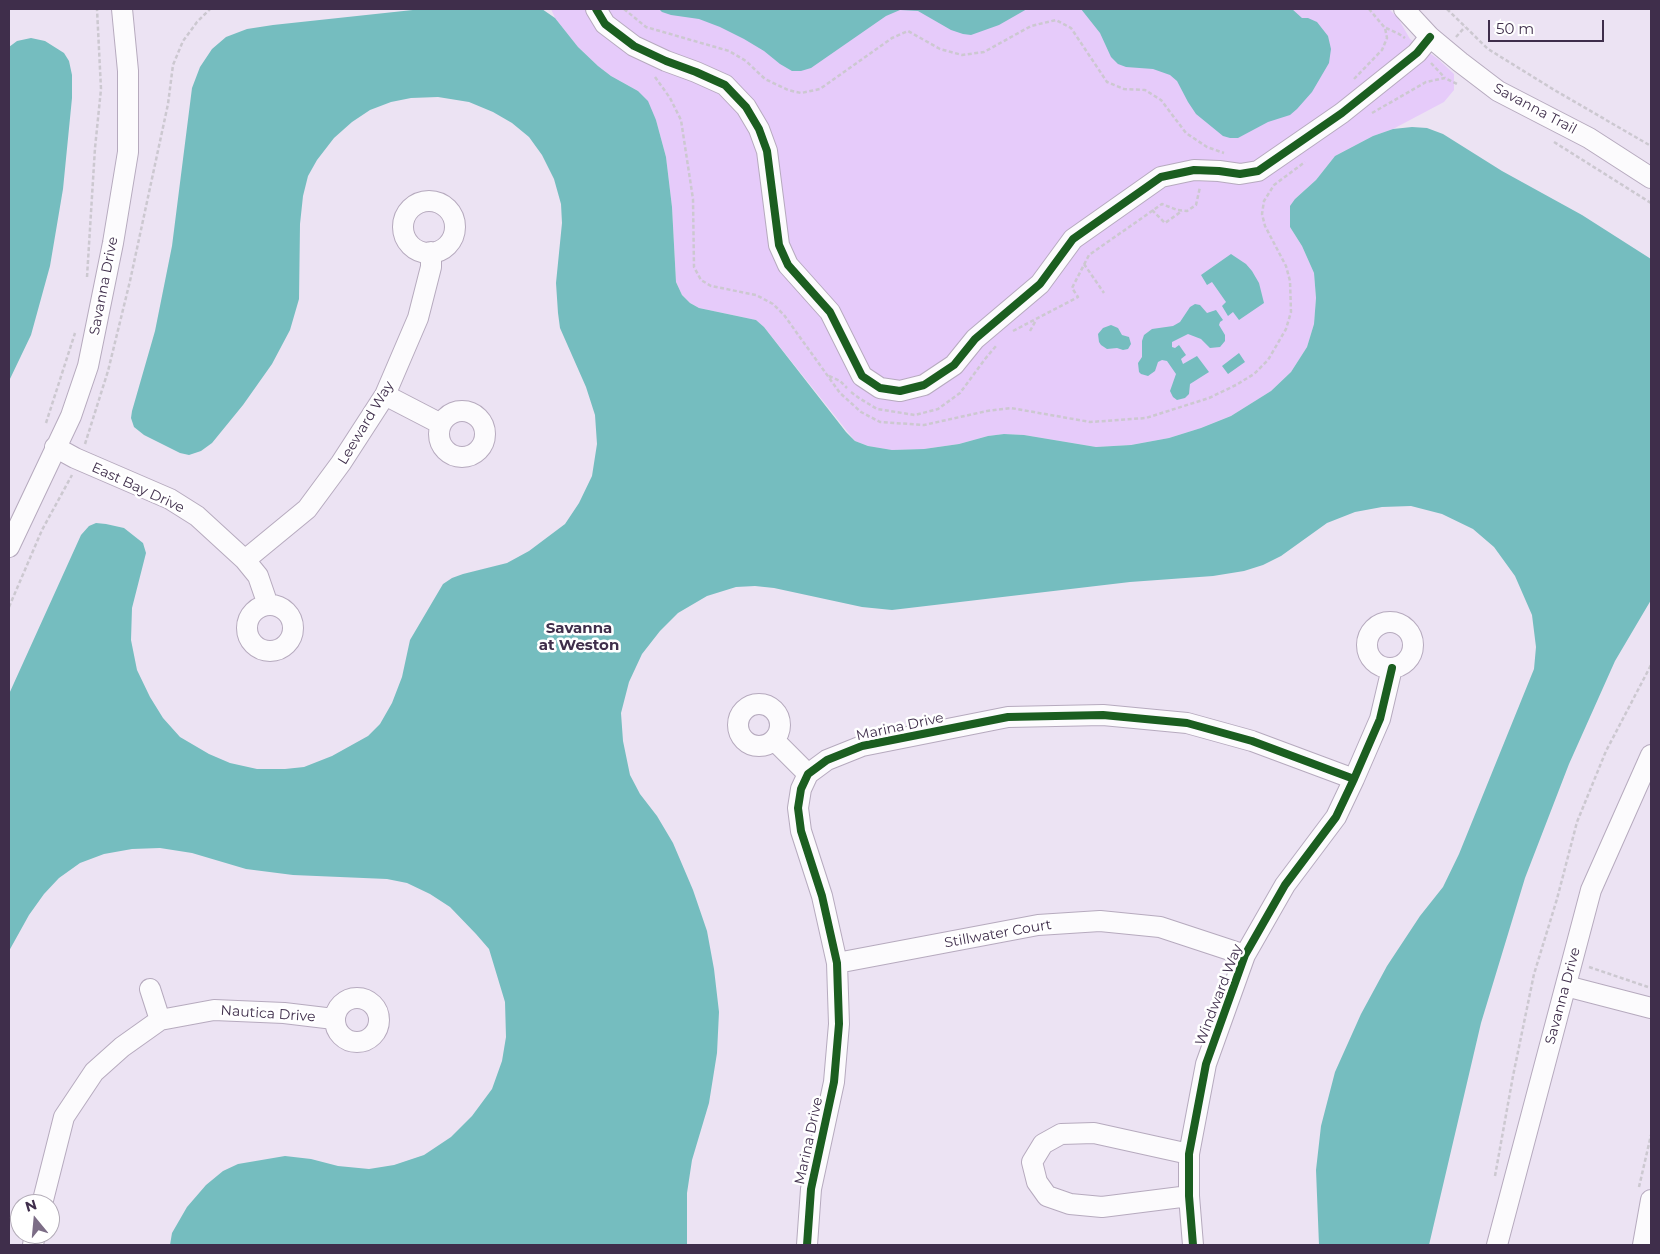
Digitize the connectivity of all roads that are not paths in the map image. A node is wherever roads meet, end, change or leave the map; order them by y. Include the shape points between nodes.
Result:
1 (122, 9) edge
2 (596, 9) edge
3 (1404, 9) edge
4 (1430, 37) junction
5 (1651, 178) edge
6 (431, 252) dead end
7 (385, 395) junction
8 (441, 424) dead end
9 (56, 447) junction
10 (9, 547) edge
11 (245, 560) junction
12 (268, 605) dead end
13 (1392, 668) dead end
14 (774, 740) dead end
15 (1651, 755) edge
16 (808, 774) junction
17 (1354, 779) junction
18 (1245, 956) junction
19 (837, 964) junction
20 (1566, 986) junction
21 (150, 990) dead end
22 (1651, 1008) edge
23 (334, 1019) dead end
24 (160, 1020) junction
25 (1189, 1154) junction
26 (45, 1194) edge
27 (1188, 1196) junction
28 (1651, 1200) edge
29 (807, 1245) edge
30 (1193, 1245) edge
31 (1497, 1245) edge
32 (1643, 1245) edge

1 - 9 street, Savanna Drive via 128,71 128,152 88,366 71,416
2 - 4 street via 605,24 634,46 725,85 746,108 759,129 767,152 780,245 788,265 830,312 862,376 880,388 900,391 924,385 954,365 975,339 1040,284 1073,239 1161,177 1194,170 1240,174 1258,171 1342,113 1417,54
3 - 4 street, Savanna Trail
4 - 5 street, Savanna Trail via 1498,91 1589,138
6 - 7 street, Leeward Way via 418,318
7 - 8 street
7 - 11 street, Leeward Way via 307,509
9 - 10 street, Savanna Drive
9 - 11 street, East Bay Drive via 74,458 170,499 197,516
11 - 12 street, East Bay Drive via 258,576
13 - 17 street, Windward Way via 1380,719
14 - 16 street
15 - 20 street, Savanna Drive via 1591,890
16 - 17 street, Marina Drive via 827,760 862,746 1008,717 1103,715 1187,723 1252,741
16 - 19 street, Marina Drive via 798,808 801,831 822,896
17 - 18 street, Windward Way via 1336,817 1285,885
18 - 19 street, Stillwater Court via 1160,927 1100,921 1038,925
18 - 25 street, Windward Way via 1206,1064
19 - 29 street, Marina Drive via 839,1024 834,1082 811,1188
20 - 22 street
20 - 31 street, Savanna Drive
21 - 24 street
23 - 24 street, Nautica Drive via 284,1012 214,1010
24 - 26 street, Nautica Drive via 94,1072 64,1117
25 - 27 street, Windward Way
25 - 27 street via 1094,1133 1061,1134 1043,1144 1032,1162 1037,1182 1047,1196 1070,1204 1102,1207
27 - 30 street, Windward Way
28 - 32 street

